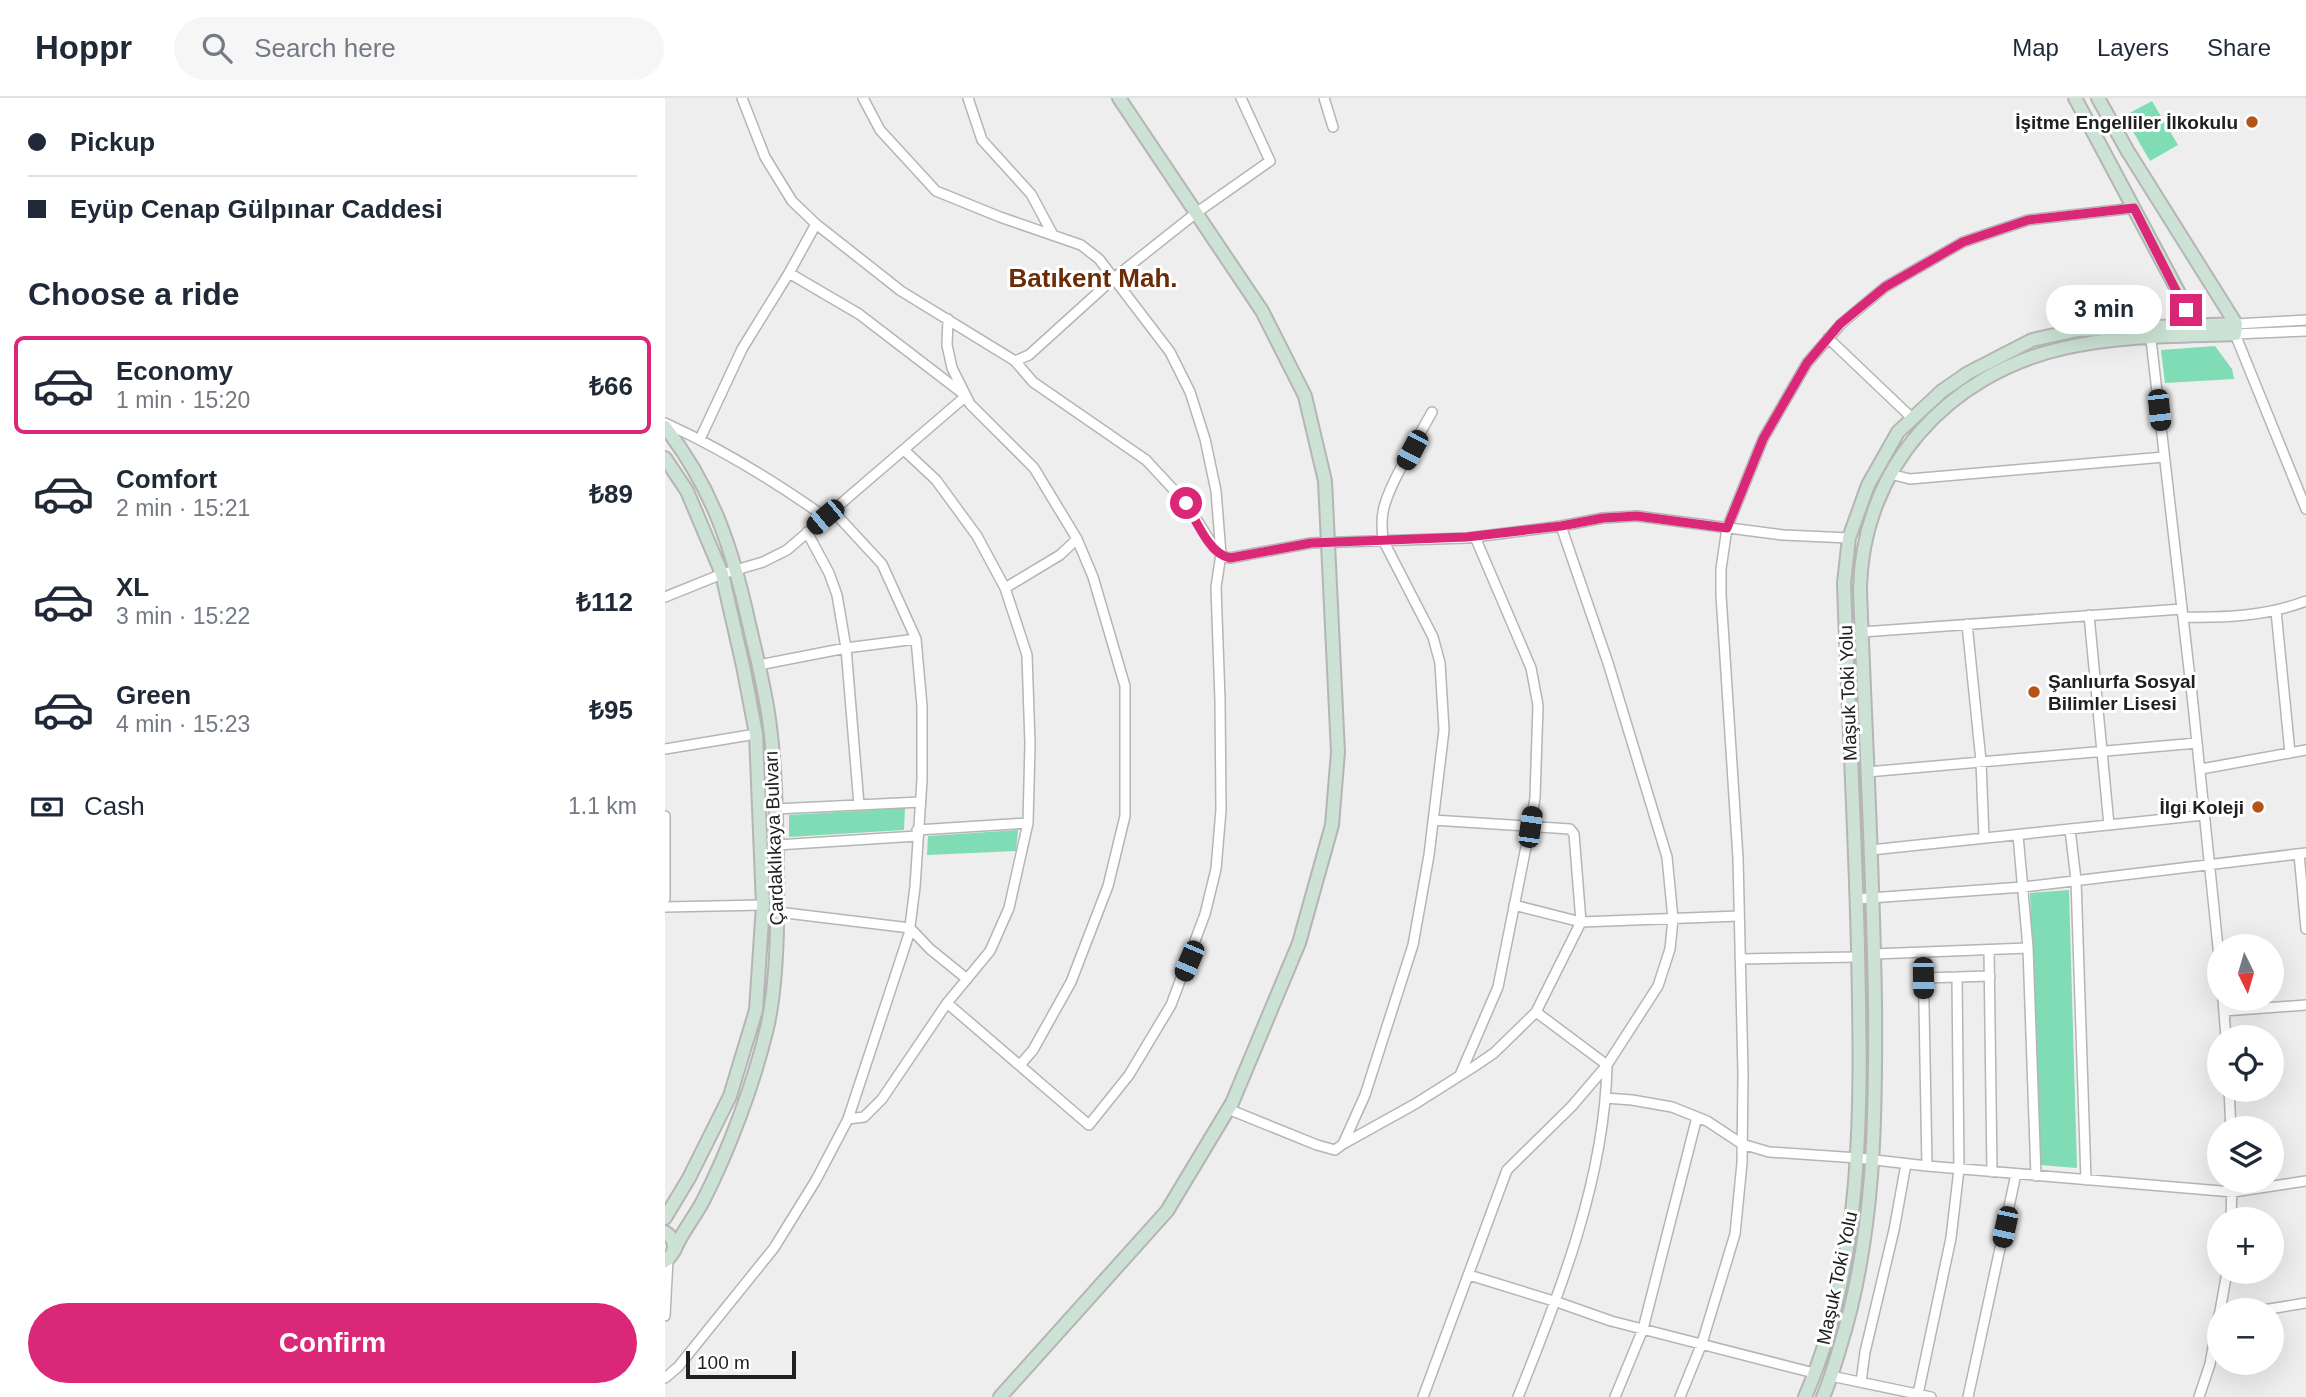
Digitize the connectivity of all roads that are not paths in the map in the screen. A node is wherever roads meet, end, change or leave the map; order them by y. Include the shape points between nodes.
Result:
1 (742, 98) edge
2 (863, 98) edge
3 (968, 98) edge
4 (1119, 98) edge
5 (1241, 98) edge
6 (1324, 98) edge
7 (2075, 98) edge
8 (2098, 98) edge
9 (1333, 127) dead end
10 (2134, 208) junction
11 (1196, 213) junction
12 (816, 224) junction
13 (1053, 235) junction
14 (789, 273) junction
15 (1114, 278) junction
16 (948, 319) junction
17 (2306, 320) edge
18 (2191, 325) junction
19 (2236, 329) junction
20 (2306, 331) edge
21 (2150, 334) junction
22 (2201, 335) junction
23 (1829, 338) junction
24 (1015, 361) junction
25 (966, 396) junction
26 (1432, 412) dead end
27 (1912, 418) junction
28 (665, 425) edge
29 (700, 439) junction
30 (904, 450) junction
31 (665, 457) edge
32 (2164, 457) junction
33 (1890, 474) junction
34 (2306, 509) edge
35 (829, 514) junction
36 (1561, 526) junction
37 (1727, 528) junction
38 (807, 532) junction
39 (1475, 537) junction
40 (1849, 538) junction
41 (1077, 539) junction
42 (1383, 540) junction
43 (1328, 542) junction
44 (1221, 554) junction
45 (737, 568) junction
46 (722, 574) junction
47 (1006, 588) junction
48 (665, 597) edge
49 (2306, 601) edge
50 (2276, 611) junction
51 (2183, 613) junction
52 (2089, 615) junction
53 (1967, 624) junction
54 (1862, 632) junction
55 (916, 639) junction
56 (846, 648) junction
57 (759, 665) junction
58 (756, 734) junction
59 (2197, 743) junction
60 (665, 749) edge
61 (2306, 750) edge
62 (2102, 751) junction
63 (2290, 753) junction
64 (1981, 761) junction
65 (2200, 769) junction
66 (1867, 772) junction
67 (920, 802) junction
68 (859, 805) junction
69 (775, 809) junction
70 (665, 816) edge
71 (2204, 816) junction
72 (1433, 820) junction
73 (1028, 823) junction
74 (2109, 825) junction
75 (1530, 827) junction
76 (2070, 829) junction
77 (917, 833) junction
78 (2018, 835) junction
79 (1984, 838) junction
80 (777, 845) junction
81 (1871, 850) junction
82 (2302, 853) edge
83 (2210, 865) junction
84 (2076, 880) junction
85 (2023, 887) junction
86 (1873, 898) junction
87 (665, 899) edge
88 (1856, 899) junction
89 (764, 905) junction
90 (1514, 905) junction
91 (665, 908) edge
92 (778, 912) junction
93 (1739, 916) junction
94 (1673, 919) junction
95 (1581, 922) junction
96 (910, 928) junction
97 (2306, 929) edge
98 (2217, 934) edge
99 (2028, 948) junction
100 (1989, 950) junction
101 (1923, 953) junction
102 (1874, 954) junction
103 (1858, 957) junction
104 (1740, 959) junction
105 (1990, 976) junction
106 (1957, 977) junction
107 (1923, 978) junction
108 (967, 979) junction
109 (947, 1003) junction
110 (2306, 1005) edge
111 (2284, 1007) edge
112 (1536, 1012) junction
113 (1020, 1065) junction
114 (1607, 1065) junction
115 (1460, 1075) junction
116 (1605, 1098) junction
117 (1229, 1109) junction
118 (1697, 1117) junction
119 (848, 1119) junction
120 (1343, 1144) junction
121 (1742, 1144) junction
122 (1859, 1158) junction
123 (1873, 1160) junction
124 (1906, 1164) junction
125 (1927, 1166) junction
126 (1959, 1169) junction
127 (1991, 1172) junction
128 (2015, 1174) junction
129 (2036, 1176) junction
130 (2086, 1180) junction
131 (2306, 1181) edge
132 (2284, 1184) edge
133 (2207, 1190) edge
134 (665, 1218) edge
135 (665, 1233) edge
136 (669, 1257) edge
137 (1469, 1275) junction
138 (1556, 1301) junction
139 (2306, 1303) edge
140 (2284, 1307) edge
141 (665, 1316) edge
142 (1643, 1329) junction
143 (1702, 1343) junction
144 (1814, 1373) junction
145 (2207, 1373) edge
146 (1831, 1376) junction
147 (665, 1378) edge
148 (1861, 1382) junction
149 (1918, 1394) junction
150 (1000, 1397) edge
151 (1423, 1397) edge
152 (1518, 1397) edge
153 (1615, 1397) edge
154 (1680, 1397) edge
155 (1805, 1397) edge
156 (1823, 1397) edge
157 (1931, 1397) edge
158 (1968, 1397) edge
159 (2199, 1397) edge

1 - 12 street via 765,157 792,201
2 - 13 street via 880,130 936,191
3 - 13 street via 982,140 1031,194
4 - 11 main road
5 - 11 street via 1271,160
6 - 9 street
7 - 10 main road
8 - 19 main road
10 - 18 main road
10 - 23 street via 2028,220 1963,242 1885,287
11 - 15 street
11 - 43 main road via 1262,311 1305,396 1325,481
12 - 14 street
12 - 16 street via 901,291
13 - 15 street via 1081,245
14 - 25 street via 859,314
14 - 29 street via 742,349
15 - 24 street via 1029,355
15 - 44 street via 1170,352 1190,392 1216,491
16 - 24 street
16 - 25 street via 952,368
17 - 19 street, Maşuk Toki Yolu
18 - 19 main road, Maşuk Toki Yolu
18 - 21 main road, Maşuk Toki Yolu
18 - 22 main road
19 - 20 street, Maşuk Toki Yolu
19 - 22 main road
19 - 34 street
21 - 22 main road
21 - 27 main road, Maşuk Toki Yolu via 2078,330 2032,340 1968,373
21 - 32 street
21 - 33 main road via 2066,347 2015,362 1985,377 1917,434
23 - 27 street
23 - 37 street via 1807,363 1763,439
24 - 44 street via 1033,382 1146,460 1186,503
25 - 30 street
25 - 41 street via 1034,468
26 - 42 street via 1383,510
27 - 40 main road, Maşuk Toki Yolu via 1898,432 1868,485
28 - 29 street
28 - 45 main road, Çardaklıkaya Bulvarı via 712,500
29 - 35 street
30 - 35 street
30 - 47 street via 945,491
31 - 46 main road, Çardaklıkaya Bulvarı via 687,491
32 - 33 street via 1910,479
32 - 51 street
33 - 54 main road via 1864,544
35 - 38 street
35 - 55 street via 882,565
36 - 37 street via 1637,516
36 - 39 street
36 - 94 street via 1667,857
37 - 40 street
37 - 93 street via 1721,595
38 - 45 street via 787,550
38 - 56 street via 837,595
39 - 42 street
39 - 75 street via 1535,683 1535,797
40 - 88 main road, Maşuk Toki Yolu via 1844,583
41 - 47 street via 1060,555
41 - 113 street via 1125,686 1125,816 1108,886 1071,982
42 - 43 street
42 - 72 street via 1433,637 1440,663 1444,730
43 - 44 street via 1230,558
43 - 117 main road via 1338,752 1332,825 1299,943
44 - 113 street via 1216,587 1221,810 1216,869 1189,961 1171,1004 1129,1076 1089,1125
45 - 46 street
45 - 57 main road, Çardaklıkaya Bulvarı
46 - 48 street
46 - 58 main road, Çardaklıkaya Bulvarı
47 - 73 street via 1027,655
49 - 50 street
50 - 51 street via 2226,618
50 - 63 street
51 - 52 street
51 - 59 street
52 - 53 street
52 - 62 street
53 - 54 street
53 - 64 street
54 - 66 main road
55 - 56 street
55 - 67 street via 922,706
56 - 57 street
56 - 68 street
57 - 69 main road, Çardaklıkaya Bulvarı via 770,727
58 - 60 street
58 - 89 main road, Çardaklıkaya Bulvarı
59 - 62 street
59 - 65 street
61 - 63 street
62 - 64 street
62 - 74 street
63 - 65 street
64 - 66 street
64 - 79 street
65 - 71 street
66 - 81 main road
67 - 68 street
67 - 77 street
68 - 69 street
69 - 80 main road, Çardaklıkaya Bulvarı
70 - 87 street
71 - 74 street
71 - 83 street
72 - 75 street
72 - 120 street via 1413,944 1365,1095
73 - 77 street
73 - 108 street via 1009,908 990,950
74 - 76 street
75 - 90 street
75 - 95 street via 1570,829 1574,834
76 - 78 street
76 - 84 street
77 - 80 street
77 - 96 street
78 - 79 street
78 - 85 street
79 - 81 street
80 - 92 main road, Çardaklıkaya Bulvarı
81 - 86 main road
82 - 83 street
82 - 97 street
83 - 84 street
83 - 98 street
84 - 85 street
84 - 130 street
85 - 86 street
85 - 99 street
86 - 88 street
86 - 102 main road
88 - 103 main road, Maşuk Toki Yolu
89 - 91 street
89 - 134 main road, Çardaklıkaya Bulvarı via 756,1010 730,1096
90 - 95 street
90 - 115 street via 1498,987
92 - 96 street
92 - 136 main road, Çardaklıkaya Bulvarı via 768,1026 757,1063 721,1162
93 - 94 street
93 - 104 street
94 - 95 street
94 - 114 street via 1670,950 1658,986
95 - 112 street
96 - 108 street
96 - 119 street
99 - 100 street
99 - 129 street
100 - 101 street
100 - 105 street
101 - 102 street
101 - 107 street
102 - 123 main road
103 - 104 street
103 - 122 main road, Maşuk Toki Yolu
104 - 121 street
105 - 106 street
105 - 127 street
106 - 107 street
106 - 126 street
107 - 125 street
108 - 109 street
109 - 113 street
109 - 119 street via 882,1099 864,1116
110 - 111 street
112 - 114 street
112 - 115 street via 1494,1053
114 - 116 street
114 - 137 street via 1507,1170
115 - 120 street
116 - 118 street via 1672,1107
116 - 138 street via 1587,1197
117 - 120 street via 1317,1145 1335,1150
117 - 150 main road via 1167,1211
118 - 121 street
118 - 142 street
119 - 147 street via 774,1248
121 - 122 street via 1769,1152
121 - 143 street via 1735,1234
122 - 123 street
122 - 144 main road, Maşuk Toki Yolu via 1852,1226
123 - 124 street
123 - 146 main road via 1860,1266
124 - 125 street
124 - 148 street
125 - 126 street
126 - 127 street
126 - 149 street via 1951,1238
127 - 128 street
128 - 129 street
128 - 158 street
129 - 130 street
130 - 133 street
131 - 132 street
135 - 136 main road via 673,1241
136 - 141 street
137 - 138 street
137 - 151 street
138 - 142 street
138 - 152 street
139 - 140 street
142 - 143 street
142 - 153 street
143 - 144 street
143 - 154 street
144 - 155 main road, Maşuk Toki Yolu
145 - 159 street
146 - 148 street
146 - 156 main road
148 - 149 street
149 - 157 street

